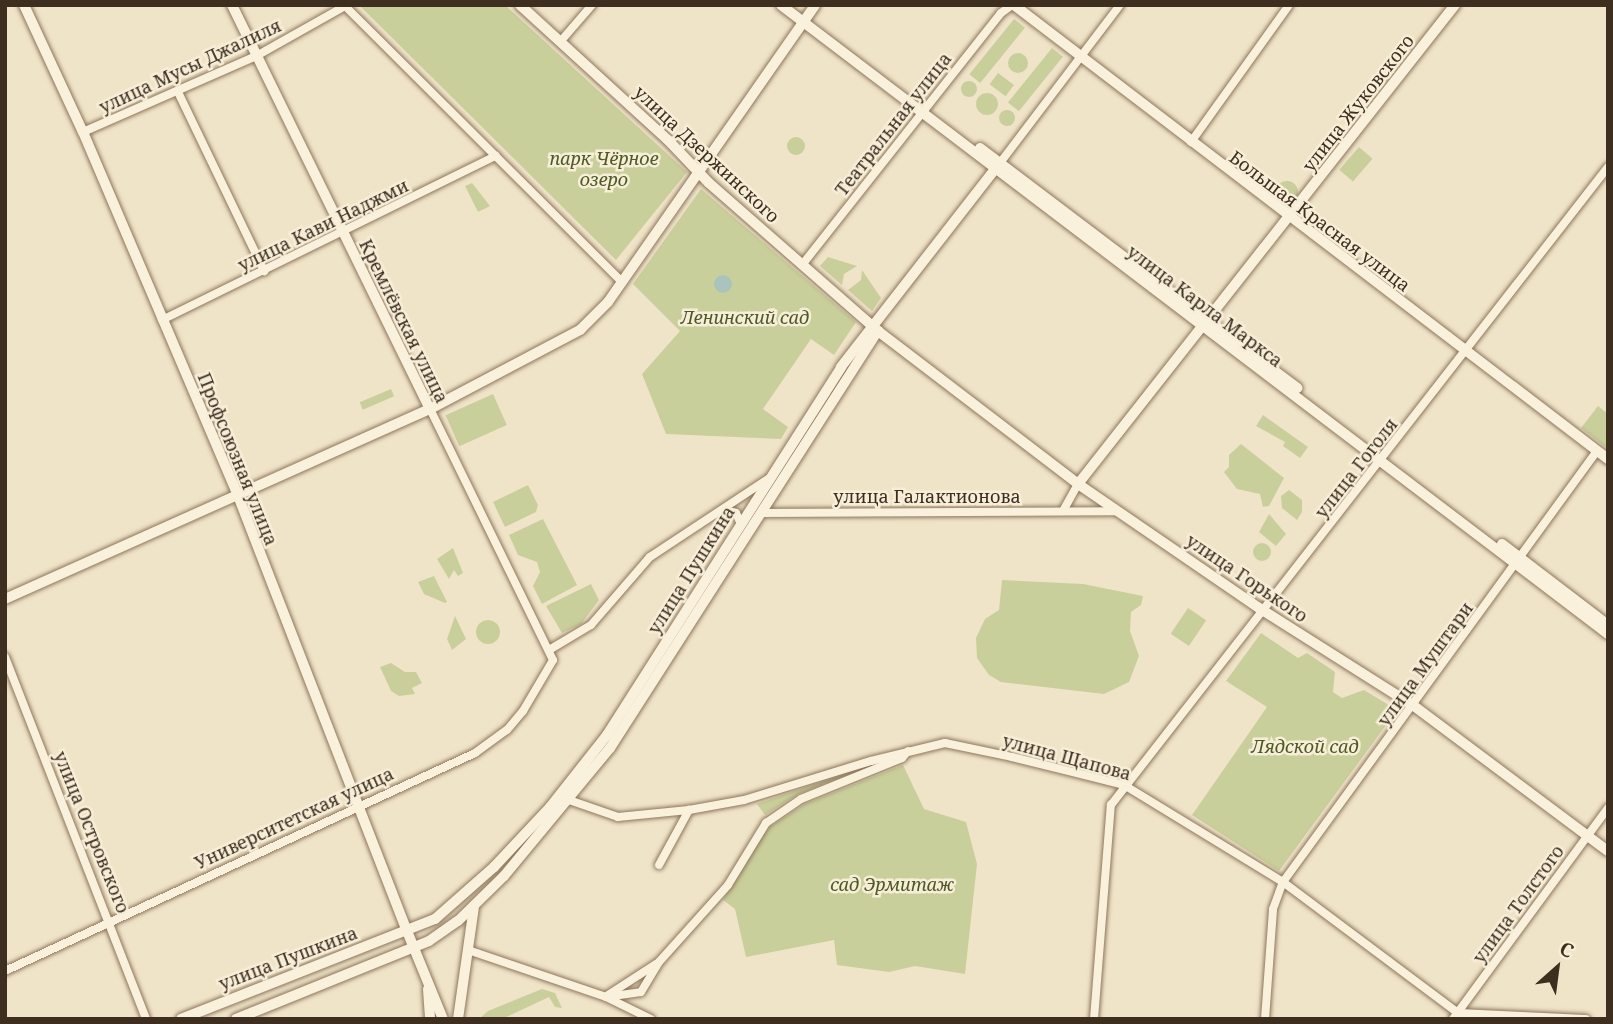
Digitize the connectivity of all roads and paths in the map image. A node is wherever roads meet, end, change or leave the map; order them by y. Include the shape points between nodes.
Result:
1 (24, 5) edge
2 (232, 5) edge
3 (520, 5) edge
4 (592, 5) edge
5 (781, 5) edge
6 (790, 5) edge
7 (815, 5) edge
8 (1013, 5) edge
9 (1120, 5) edge
10 (1289, 5) edge
11 (1455, 5) edge
12 (345, 6) edge
13 (806, 20) junction
14 (559, 42) junction
15 (258, 55) junction
16 (1081, 59) junction
17 (178, 92) junction
18 (924, 110) junction
19 (83, 132) junction
20 (1191, 142) junction
21 (496, 156) junction
22 (998, 166) junction
23 (1608, 167) edge
24 (701, 173) junction
25 (1289, 218) junction
26 (343, 233) junction
27 (802, 265) junction
28 (264, 271) junction
29 (622, 282) junction
30 (162, 320) junction
31 (1207, 325) junction
32 (875, 328) junction
33 (1468, 352) junction
34 (430, 409) junction
35 (1597, 451) junction
36 (1383, 458) junction
37 (1608, 459) edge
38 (772, 476) junction
39 (1078, 484) junction
40 (237, 493) junction
41 (725, 510) junction
42 (1063, 511) junction
43 (1117, 511) junction
44 (761, 513) junction
45 (741, 524) junction
46 (1519, 562) junction
47 (5, 599) edge
48 (1265, 612) junction
49 (1608, 625) edge
50 (1608, 635) edge
51 (549, 650) junction
52 (5, 657) edge
53 (1414, 706) junction
54 (908, 751) junction
55 (1124, 785) junction
56 (569, 800) junction
57 (355, 806) junction
58 (1608, 808) edge
59 (690, 810) junction
60 (1587, 836) junction
61 (1608, 851) edge
62 (659, 865) dead end
63 (1283, 882) junction
64 (474, 906) junction
65 (111, 922) junction
66 (407, 931) junction
67 (413, 948) junction
68 (468, 950) junction
69 (659, 962) junction
70 (5, 971) edge
71 (427, 979) junction
72 (606, 997) junction
73 (1455, 1016) edge
74 (146, 1019) edge
75 (181, 1019) edge
76 (236, 1019) edge
77 (430, 1019) edge
78 (443, 1019) edge
79 (458, 1019) edge
80 (651, 1019) edge
81 (1094, 1019) edge
82 (1265, 1019) edge
83 (1586, 1019) edge

1 - 19 street, Профсоюзная улица
2 - 15 street, Кремлёвская улица
3 - 14 main road, улица Дзержинского
4 - 14 street
5 - 13 main road, улица Карла Маркса
6 - 13 main road, улица Карла Маркса
7 - 13 street
8 - 16 street, Большая Красная улица
8 - 18 street, Театральная улица
9 - 16 street, улица Пушкина
10 - 20 street
11 - 25 street, улица Жуковского
12 - 15 street, улица Мусы Джалиля
12 - 21 street
13 - 18 main road, улица Карла Маркса
13 - 24 street
14 - 24 main road, улица Дзержинского
15 - 17 street, улица Мусы Джалиля
15 - 26 street, Кремлёвская улица
16 - 20 street, Большая Красная улица
16 - 22 street, улица Пушкина
17 - 19 street, улица Мусы Джалиля
17 - 28 street
18 - 22 main road, улица Карла Маркса
18 - 27 street, Театральная улица
19 - 30 street, Профсоюзная улица
20 - 25 street, Большая Красная улица
21 - 26 street, улица Кави Наджми
21 - 29 street
22 - 31 main road, улица Карла Маркса
22 - 32 main road, улица Пушкина
23 - 33 street, улица Гоголя
24 - 27 main road, улица Дзержинского
24 - 29 street
25 - 31 street, улица Жуковского
25 - 33 street, Большая Красная улица
26 - 28 street, улица Кави Наджми
26 - 34 street, Кремлёвская улица
27 - 32 main road, улица Дзержинского
28 - 30 street, улица Кави Наджми
29 - 34 street via 580,330
30 - 40 street, Профсоюзная улица
31 - 36 main road, улица Карла Маркса
31 - 39 street, улица Жуковского
32 - 38 main road, улица Пушкина
32 - 39 main road, улица Горького
32 - 44 main road, улица Пушкина
33 - 35 street, Большая Красная улица
33 - 36 street, улица Гоголя
34 - 40 street
34 - 51 street, Кремлёвская улица
35 - 37 street, Большая Красная улица
35 - 46 street, улица Муштари
36 - 46 main road, улица Карла Маркса
36 - 48 street, улица Гоголя
38 - 41 street
38 - 45 main road, улица Пушкина
39 - 42 street
39 - 43 main road, улица Горького
40 - 47 street
40 - 57 street, Профсоюзная улица
41 - 45 street via 736,513
41 - 51 street via 650,557 591,625
42 - 43 street, улица Галактионова
42 - 44 street, улица Галактионова
43 - 48 main road, улица Горького
44 - 56 main road, улица Пушкина via 610,748
45 - 66 main road, улица Пушкина via 588,761 459,901
46 - 49 main road, улица Карла Маркса
46 - 50 main road, улица Карла Маркса
46 - 53 street, улица Муштари
48 - 53 main road, улица Горького
48 - 55 street, улица Гоголя
51 - 57 street, Университетская улица via 550,671 507,730 475,753
52 - 65 street, улица Островского
53 - 60 main road, улица Горького
53 - 63 street, улица Муштари
54 - 55 street, улица Щапова via 944,743
54 - 59 street, улица Щапова via 744,800
54 - 69 street via 902,758 800,799 766,823 728,885
55 - 63 street, улица Щапова
55 - 81 street, улица Гоголя via 1106,817
56 - 59 street, улица Щапова via 618,817
56 - 64 main road, улица Пушкина
57 - 65 street, Университетская улица
57 - 66 street, Профсоюзная улица
58 - 60 street, улица Толстого
59 - 62 street
60 - 61 main road, улица Горького
60 - 73 street, улица Толстого
63 - 73 street, улица Щапова
63 - 82 street, улица Муштари via 1273,909
64 - 67 main road, улица Пушкина via 440,935
64 - 68 main road
65 - 70 street, Университетская улица
65 - 74 street, улица Островского
66 - 67 main road
66 - 75 main road, улица Пушкина
67 - 71 main road
67 - 76 main road, улица Пушкина
68 - 72 street
68 - 79 main road
69 - 72 street
69 - 72 street via 637,995
71 - 77 main road
71 - 78 main road
72 - 80 street
73 - 83 street

